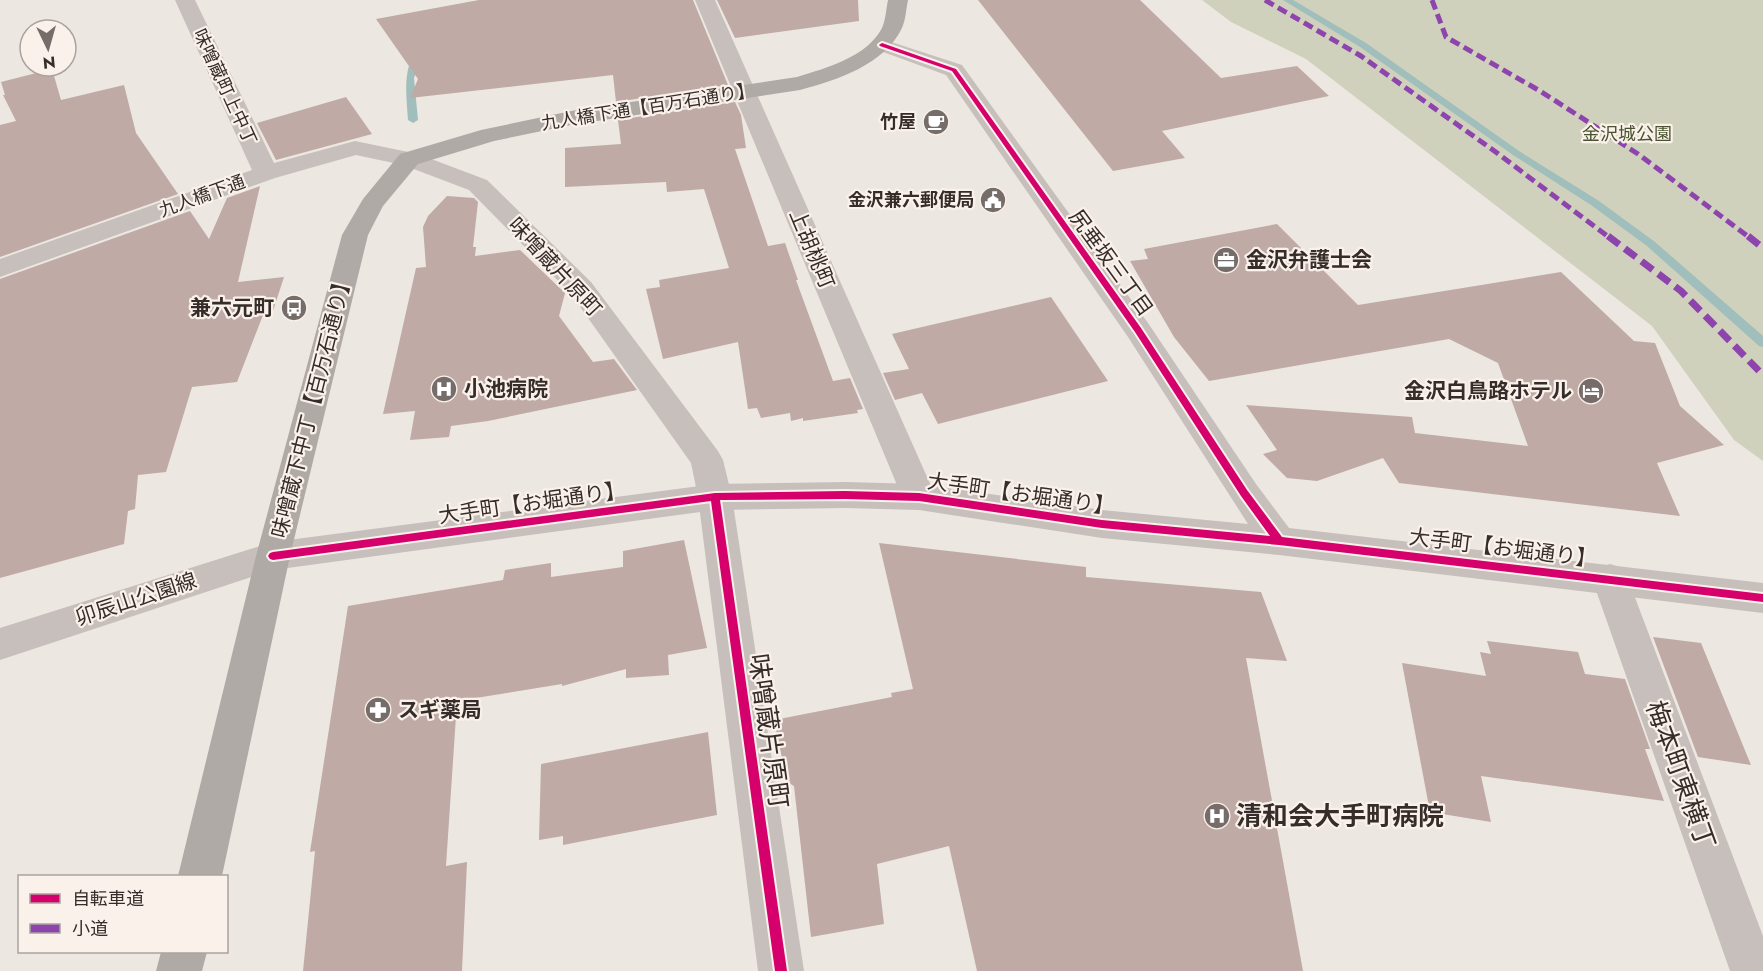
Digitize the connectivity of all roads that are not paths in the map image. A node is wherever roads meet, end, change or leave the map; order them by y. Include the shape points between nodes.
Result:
1 (185, 0) edge
2 (705, 0) edge
3 (898, 0) edge
4 (882, 45) junction
5 (744, 90) junction
6 (409, 159) junction
7 (266, 173) junction
8 (0, 268) edge
9 (716, 497) junction
10 (919, 497) junction
11 (1279, 541) junction
12 (273, 556) junction
13 (1610, 579) junction
14 (1763, 598) edge
15 (0, 644) edge
16 (200, 875) edge
17 (184, 953) edge
18 (179, 971) edge
19 (781, 971) edge
20 (1753, 971) edge

1 - 7 street, 味噌蔵町上中丁
2 - 5 street, 上胡桃町
3 - 4 highway via 893,27
4 - 5 highway, 九人橋下通【百万石通り】 via 837,72 800,83
4 - 11 street, 尻垂坂三丁目 via 954,70 1138,330
5 - 6 highway, 九人橋下通【百万石通り】 via 561,120 489,135
5 - 10 street, 上胡桃町
6 - 7 street, 九人橋下通 via 355,148
6 - 9 street, 味噌蔵片原町 via 478,185 581,288 707,460
6 - 12 highway, 味噌蔵下中丁【百万石通り】 via 372,204 355,235
7 - 8 street, 九人橋下通
9 - 10 street, 大手町【お堀通り】
9 - 12 street, 大手町【お堀通り】
9 - 19 street, 味噌蔵片原町
10 - 11 street, 大手町【お堀通り】 via 1102,524
11 - 13 street, 大手町【お堀通り】
12 - 15 street, 卯辰山公園線
12 - 16 highway, 味噌蔵下中丁【百万石通り】
13 - 14 street, 大手町【お堀通り】
13 - 20 street, 梅本町東横丁
17 - 18 highway

